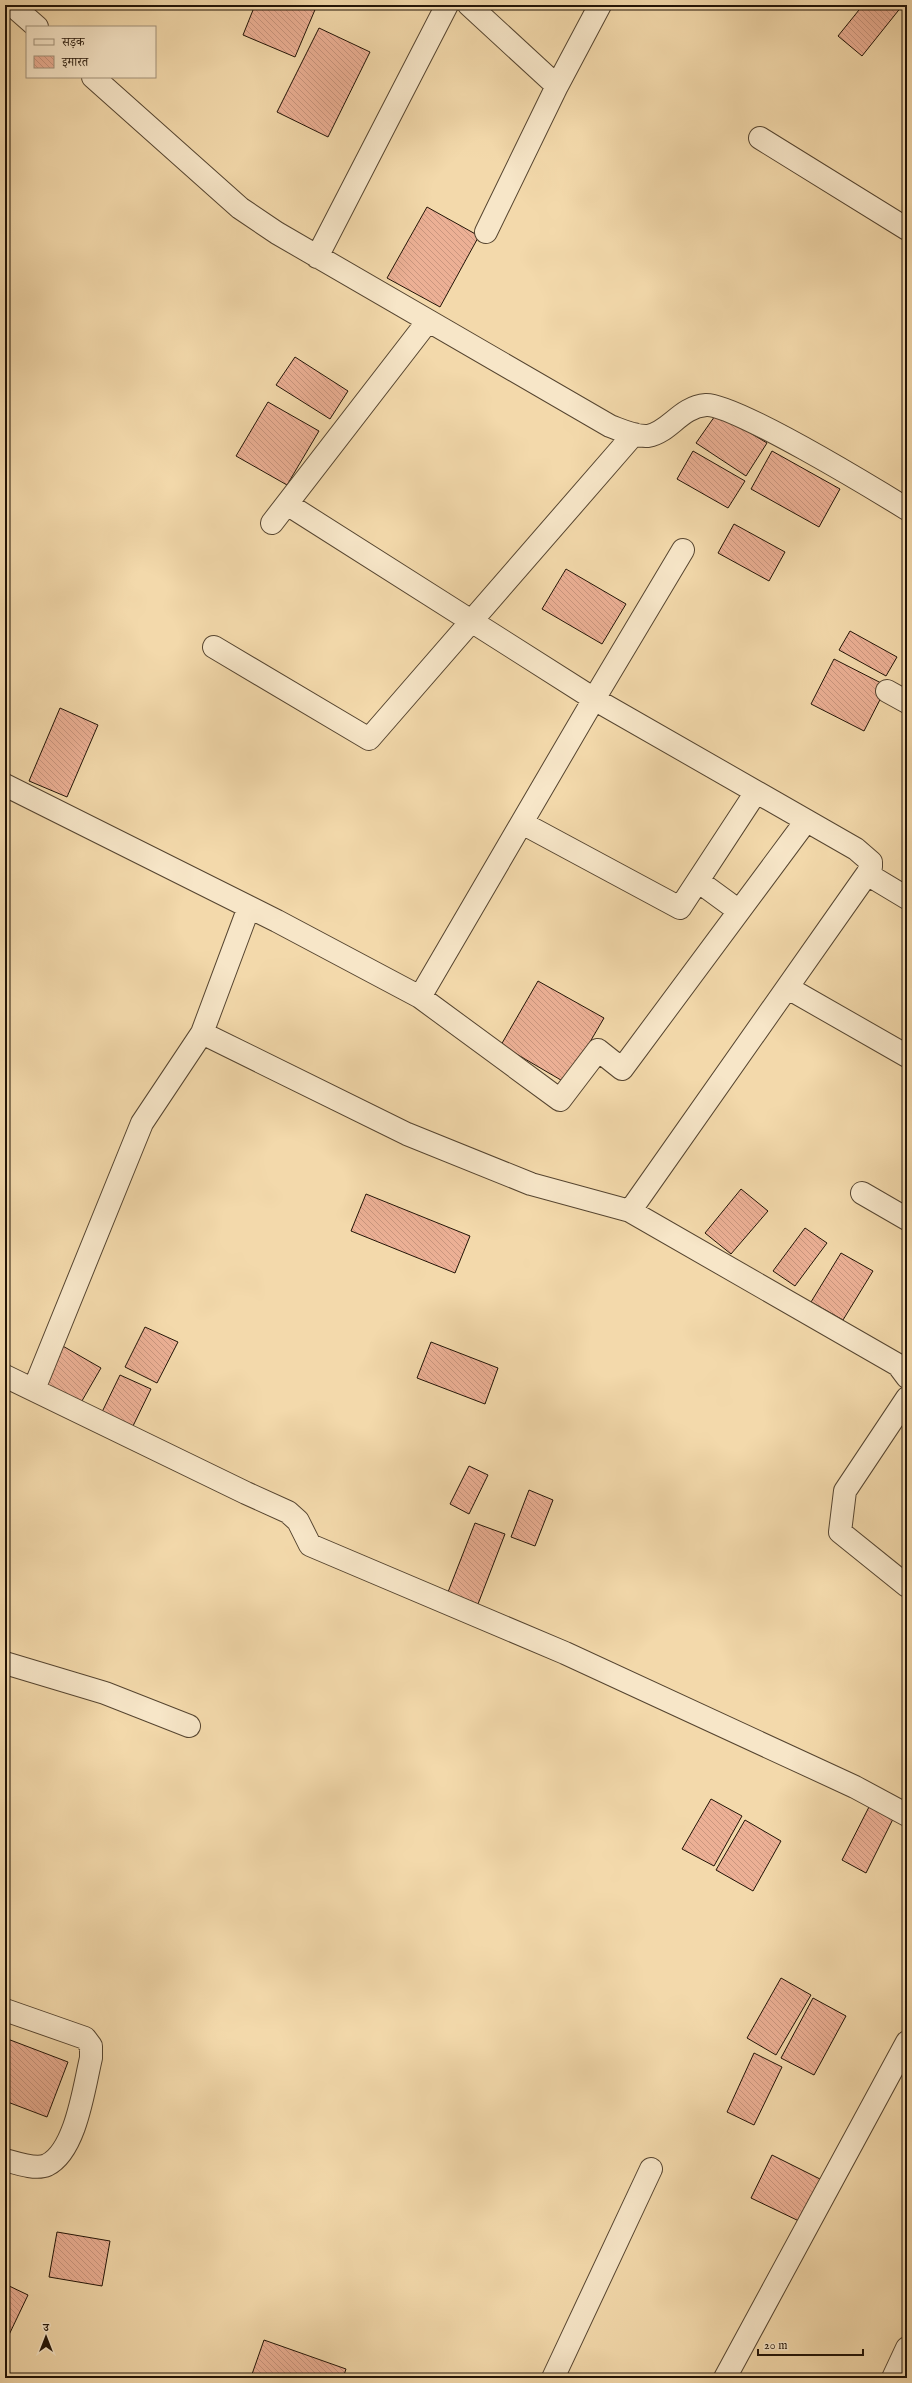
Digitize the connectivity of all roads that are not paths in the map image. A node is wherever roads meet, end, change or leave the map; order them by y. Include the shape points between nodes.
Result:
1 (12, 5) edge
2 (447, 5) edge
3 (469, 5) edge
4 (600, 5) edge
5 (36, 26) edge
6 (94, 78) edge
7 (557, 86) junction
8 (760, 138) dead end
9 (907, 229) edge
10 (486, 232) dead end
11 (317, 257) junction
12 (428, 321) junction
13 (634, 434) junction
14 (287, 504) junction
15 (907, 509) edge
16 (272, 523) dead end
17 (684, 550) dead end
18 (471, 622) junction
19 (214, 647) dead end
20 (887, 691) dead end
21 (594, 699) junction
22 (907, 702) edge
23 (5, 785) edge
24 (756, 792) junction
25 (806, 821) junction
26 (522, 823) junction
27 (868, 874) junction
28 (698, 881) junction
29 (907, 898) edge
30 (249, 906) junction
31 (740, 911) junction
32 (788, 988) junction
33 (420, 997) junction
34 (202, 1033) junction
35 (907, 1056) edge
36 (862, 1193) dead end
37 (630, 1211) junction
38 (907, 1219) edge
39 (5, 1376) edge
40 (907, 1377) edge
41 (34, 1389) junction
42 (907, 1398) edge
43 (907, 1586) edge
44 (5, 1663) edge
45 (189, 1726) dead end
46 (907, 1816) edge
47 (5, 2010) edge
48 (907, 2042) edge
49 (5, 2160) edge
50 (651, 2169) dead end
51 (907, 2348) edge
52 (897, 2375) edge
53 (553, 2378) edge
54 (725, 2378) edge

1 - 5 street
2 - 11 street
3 - 7 street
4 - 7 street
6 - 11 street via 240,208
7 - 10 street
8 - 9 street
11 - 12 street
12 - 13 street via 610,426
12 - 14 street
13 - 15 street via 648,436 690,408 707,405 720,408 778,435
13 - 18 street
14 - 16 street
14 - 18 street
17 - 21 street
18 - 19 street via 370,739
18 - 21 street
20 - 22 street
21 - 24 street
21 - 26 street
23 - 30 street
24 - 25 street
24 - 28 street
25 - 27 street via 867,856 871,867
25 - 31 street
26 - 28 street via 680,908
26 - 33 street
27 - 29 street
27 - 32 street
28 - 31 street
30 - 33 street
30 - 34 street
31 - 33 street via 622,1068 598,1050 560,1100
32 - 35 street
32 - 37 street
34 - 37 street via 407,1134 531,1184
34 - 41 street via 142,1123
36 - 38 street
37 - 40 street via 898,1365
39 - 41 street
41 - 46 street via 288,1512 298,1521 310,1545 565,1653 855,1787
42 - 43 street via 845,1491 840,1532
44 - 45 street via 105,1693
47 - 49 street via 85,2038 91,2046 92,2058 70,2140 59,2157 46,2166 23,2165
48 - 54 street
50 - 53 street
51 - 52 street

